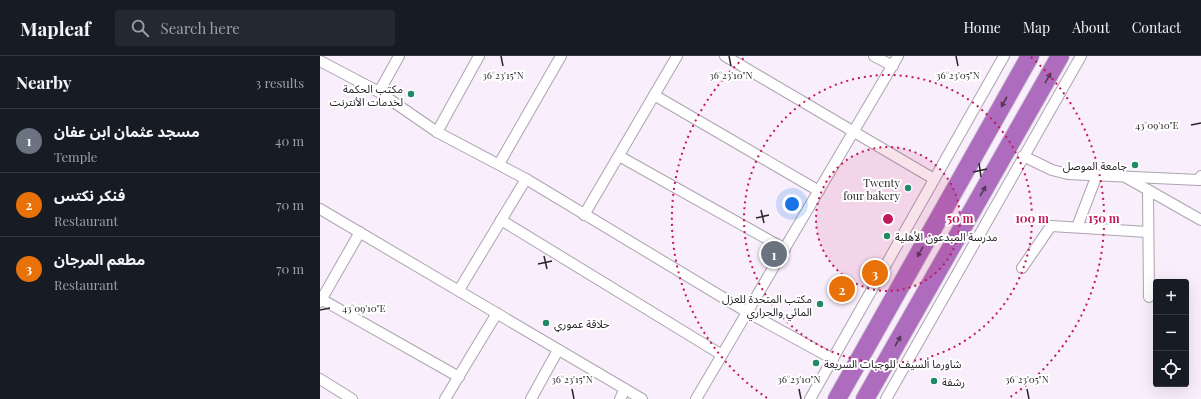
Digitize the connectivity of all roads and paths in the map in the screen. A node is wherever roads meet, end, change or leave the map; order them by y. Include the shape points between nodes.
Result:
1 (399, 56) edge
2 (479, 56) edge
3 (561, 56) edge
4 (677, 56) edge
5 (725, 56) edge
6 (874, 56) edge
7 (898, 56) edge
8 (1004, 56) edge
9 (1030, 56) edge
10 (1060, 56) edge
11 (1081, 56) edge
12 (320, 61) edge
13 (893, 66) junction
14 (378, 92) junction
15 (654, 95) junction
16 (854, 131) junction
17 (437, 132) junction
18 (619, 156) junction
19 (1023, 156) junction
20 (499, 164) junction
21 (1097, 176) junction
22 (1201, 176) edge
23 (1125, 177) junction
24 (526, 179) junction
25 (934, 180) junction
26 (1148, 190) junction
27 (819, 191) junction
28 (320, 209) edge
29 (584, 215) junction
30 (501, 220) junction
31 (1201, 220) edge
32 (1077, 228) junction
33 (360, 232) junction
34 (1148, 232) junction
35 (785, 249) junction
36 (1022, 268) dead end
37 (459, 290) junction
38 (1149, 297) dead end
39 (321, 301) edge
40 (747, 312) junction
41 (497, 313) junction
42 (558, 350) junction
43 (722, 355) junction
44 (833, 359) junction
45 (853, 370) junction
46 (459, 377) junction
47 (320, 379) edge
48 (874, 383) junction
49 (625, 389) junction
50 (352, 399) edge
51 (445, 399) edge
52 (531, 399) edge
53 (620, 399) edge
54 (642, 399) edge
55 (696, 399) edge
56 (810, 399) edge
57 (837, 399) edge
58 (865, 399) edge
59 (886, 399) edge

1 - 14 street
2 - 17 street
3 - 20 street
4 - 15 street
5 - 16 street
6 - 13 street
7 - 13 street
8 - 25 street
9 -> 45 highway
48 -> 10 highway
11 - 19 street
12 - 14 street
13 - 16 street
14 - 17 street
15 - 18 street
15 - 27 street
16 - 25 street
16 - 27 street
17 - 20 street
18 - 29 street
18 - 35 street
19 - 21 street via 1057,172
19 - 59 street
20 - 24 street
21 - 23 street
21 - 32 street
22 - 23 street via 1199,180
23 - 26 street
24 - 29 street
24 - 30 street
25 - 44 street
26 - 31 street
26 - 34 street
27 - 35 street
28 - 33 street
29 - 40 street
30 - 37 street
30 - 43 street
32 - 34 street
32 - 36 street via 1050,226
33 - 37 street
33 - 39 street
34 - 38 street
35 - 40 street
37 - 41 street
39 - 46 street
40 - 43 street
40 - 44 street
41 - 42 street
41 - 46 street
42 - 49 street
42 - 52 street
43 - 55 street
44 - 56 street
45 - 48 highway
45 - 57 highway
46 - 51 street
47 - 50 street
48 - 58 highway
49 - 53 street
49 - 54 street

